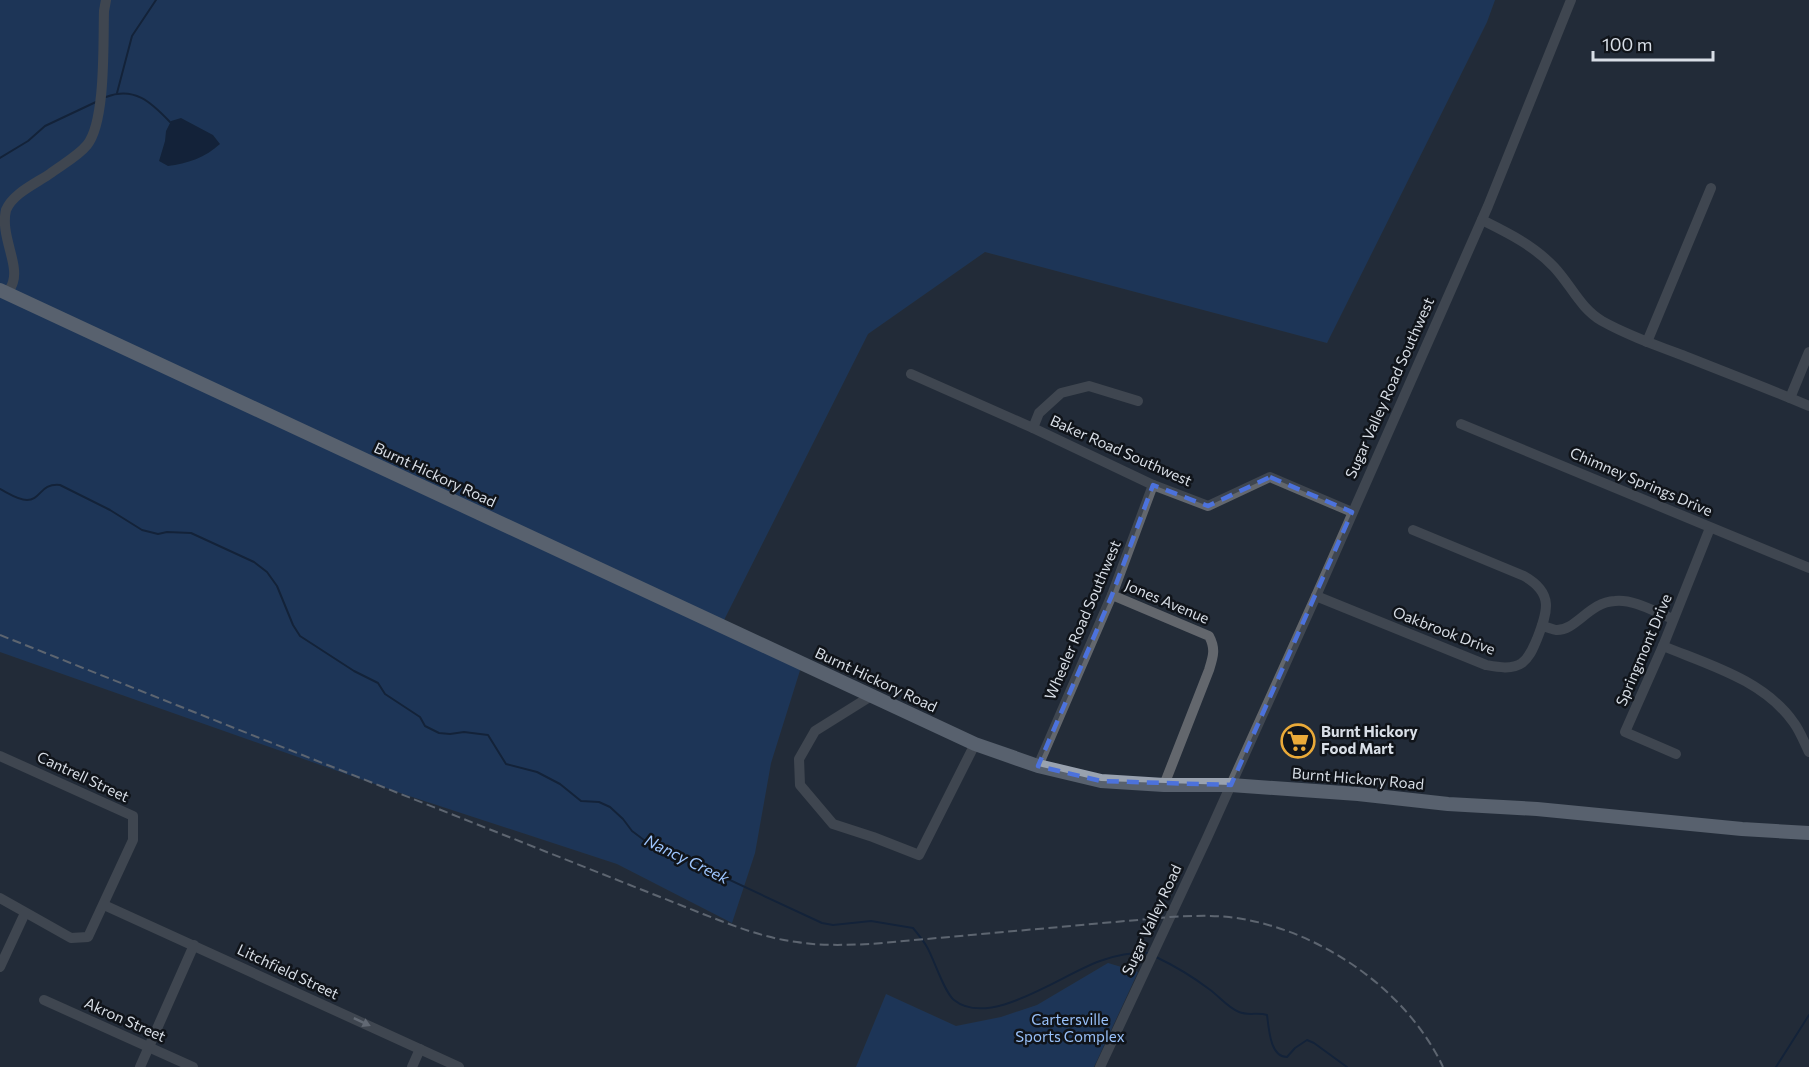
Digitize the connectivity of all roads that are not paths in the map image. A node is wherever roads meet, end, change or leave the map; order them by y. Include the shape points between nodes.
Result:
1 (106, 0) edge
2 (1571, 0) edge
3 (1711, 188) dead end
4 (1482, 220) junction
5 (4, 292) edge
6 (1647, 342) junction
7 (1809, 352) edge
8 (911, 374) dead end
9 (1790, 398) junction
10 (1138, 401) dead end
11 (1809, 406) edge
12 (1461, 424) dead end
13 (1033, 428) junction
14 (1153, 485) junction
15 (1352, 512) junction
16 (1710, 528) junction
17 (1413, 530) dead end
18 (1809, 568) edge
19 (1112, 595) junction
20 (1316, 596) junction
21 (1673, 619) junction
22 (1542, 626) junction
23 (1663, 646) junction
24 (871, 696) junction
25 (975, 744) junction
26 (1809, 752) edge
27 (1676, 754) dead end
28 (0, 756) edge
29 (1038, 766) junction
30 (1164, 784) junction
31 (1231, 785) junction
32 (1809, 833) edge
33 (0, 898) edge
34 (104, 905) junction
35 (25, 913) junction
36 (194, 945) junction
37 (0, 967) edge
38 (44, 1000) dead end
39 (149, 1047) junction
40 (420, 1049) junction
41 (140, 1067) edge
42 (193, 1067) edge
43 (412, 1067) edge
44 (459, 1067) edge
45 (1100, 1067) edge

1 - 5 street via 96,127 88,144 74,157 9,204 4,235 14,280
2 - 4 street, Sugar Valley Road Southwest
3 - 6 street
4 - 6 street via 1541,254 1590,313
4 - 15 street, Sugar Valley Road Southwest
5 - 24 main road, Burnt Hickory Road
6 - 9 street
7 - 9 street
8 - 13 street, Baker Road Southwest
9 - 11 street
10 - 13 street via 1089,386 1061,393 1040,413
12 - 16 street, Chimney Springs Drive
13 - 14 street, Baker Road Southwest
14 - 15 street, Baker Road Southwest via 1208,506 1270,477
14 - 19 street, Wheeler Road Southwest
15 - 20 street, Sugar Valley Road Southwest
16 - 18 street, Chimney Springs Drive
16 - 21 street, Springmont Drive
17 - 22 street, Oakbrook Drive via 1534,581 1546,605
19 - 29 street, Wheeler Road Southwest
19 - 30 street, Jones Avenue via 1209,636 1214,647 1214,656
20 - 22 street, Oakbrook Drive via 1499,667 1522,663 1531,654
20 - 31 street, Sugar Valley Road Southwest
21 - 22 street via 1624,601 1612,601 1595,606 1569,627 1555,630
21 - 23 street, Springmont Drive
23 - 26 street via 1755,686 1794,723
23 - 27 street, Springmont Drive via 1625,732
24 - 25 main road, Burnt Hickory Road
24 - 25 street via 815,730 799,759 800,785 833,824 919,855
25 - 29 main road, Burnt Hickory Road
28 - 34 street, Cantrell Street via 133,816 133,840
29 - 30 main road, Burnt Hickory Road via 1101,781
30 - 31 main road, Burnt Hickory Road
31 - 32 main road, Burnt Hickory Road
31 - 45 street, Sugar Valley Road
33 - 35 street
34 - 35 street via 88,937 71,938
34 - 36 street, Litchfield Street
35 - 37 street
36 - 39 street
36 -> 40 street, Litchfield Street
38 - 39 street, Akron Street
39 - 41 street
39 - 42 street, Akron Street
40 - 43 street
40 - 44 street, Litchfield Street

